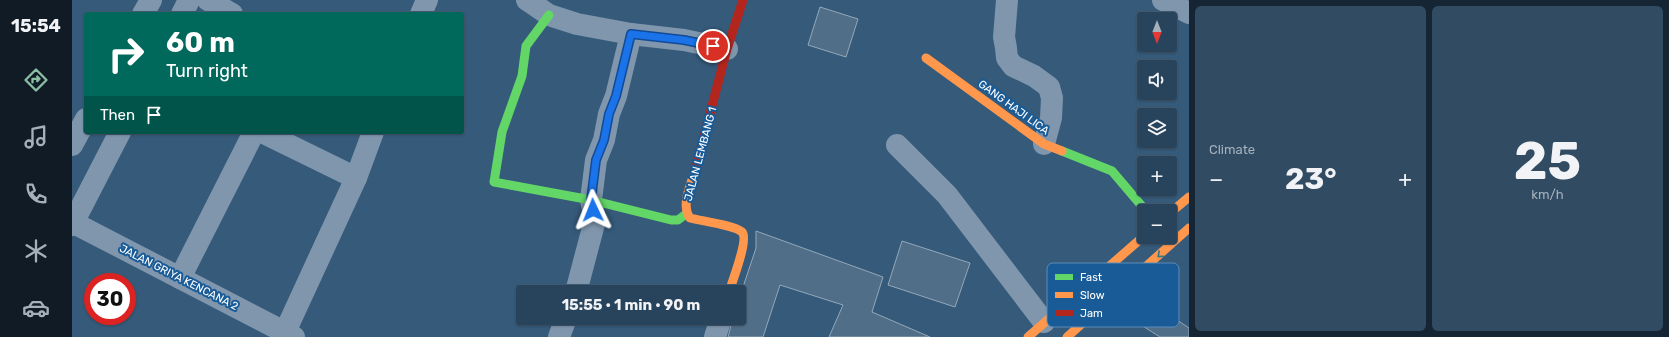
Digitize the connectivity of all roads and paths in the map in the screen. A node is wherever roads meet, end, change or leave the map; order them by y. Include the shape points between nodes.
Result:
1 (151, 0) edge
2 (189, 0) edge
3 (208, 0) edge
4 (427, 0) edge
5 (527, 0) edge
6 (743, 0) edge
7 (1007, 0) edge
8 (1163, 0) edge
9 (144, 12) edge
10 (183, 12) edge
11 (229, 12) edge
12 (422, 12) edge
13 (1189, 13) edge
14 (549, 15) junction
15 (631, 34) junction
16 (727, 49) junction
17 (926, 58) dead end
18 (84, 123) edge
19 (119, 134) edge
20 (253, 134) edge
21 (266, 134) edge
22 (372, 134) edge
23 (1044, 144) junction
24 (72, 145) edge
25 (897, 145) dead end
26 (356, 178) junction
27 (1189, 197) edge
28 (591, 200) junction
29 (1140, 204) edge
30 (1177, 207) edge
31 (686, 214) junction
32 (72, 224) edge
33 (1189, 228) edge
34 (1137, 242) edge
35 (1113, 263) edge
36 (1150, 263) edge
37 (180, 278) junction
38 (578, 285) edge
39 (731, 285) edge
40 (1047, 319) edge
41 (1044, 322) junction
42 (563, 325) edge
43 (719, 325) edge
44 (1078, 327) edge
45 (289, 334) edge
46 (559, 337) edge
47 (715, 337) edge
48 (1028, 337) edge
49 (1067, 337) edge

1 - 9 street
2 - 10 street
3 - 11 street
4 - 12 street
5 - 14 street
6 - 16 street, JALAN LEMBANG 1
7 - 23 street via 1004,37 1007,58 1013,66 1049,86 1052,98 1051,118
8 - 13 street
14 - 15 street via 577,24
14 - 28 street via 526,46 522,76 502,132 494,182
15 - 16 street via 684,40
15 - 28 street via 604,140 596,160
16 - 31 street, JALAN LEMBANG 1 via 689,192
17 - 23 street, GANG HAJI LICA
18 - 24 street
19 - 32 street, JALAN GRIYA KENCANA 2
20 - 37 street
21 - 26 street
22 - 26 street, JALAN GRIYA KENCANA 2
23 - 29 street, GANG HAJI LICA via 1112,171
25 - 41 street via 947,195
26 - 45 street, JALAN GRIYA KENCANA 2
27 - 30 street
28 - 31 street via 671,220 678,220
28 - 38 street via 595,220
31 - 39 street, JALAN LEMBANG 1 via 690,218 742,232 744,244
32 - 37 street, JALAN GRIYA KENCANA 2
33 -> 36 street
34 - 35 street
37 - 45 street, JALAN GRIYA KENCANA 2
40 - 41 street
41 - 48 street
42 - 46 street
43 - 47 street
44 -> 49 street

